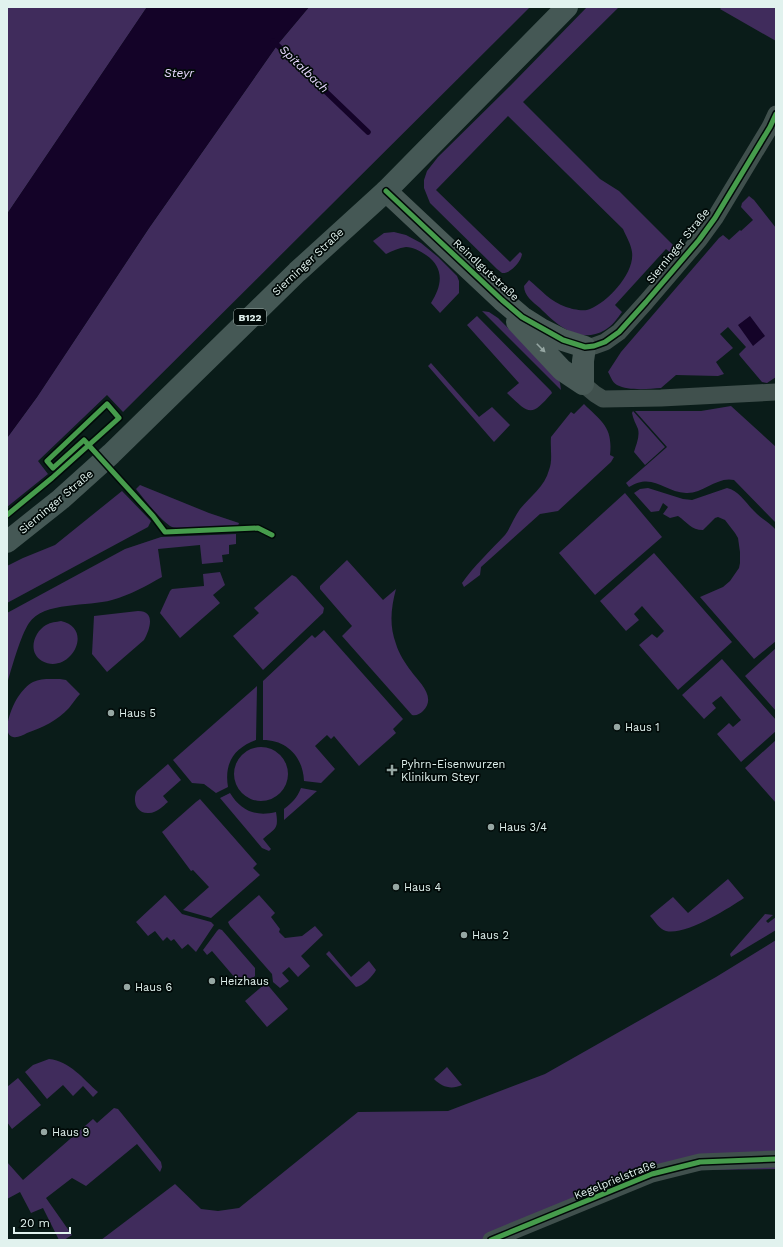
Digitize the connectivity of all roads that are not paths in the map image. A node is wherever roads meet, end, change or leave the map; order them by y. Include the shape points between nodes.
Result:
1 (567, 7) edge
2 (776, 114) edge
3 (386, 191) junction
4 (498, 296) junction
5 (585, 347) junction
6 (583, 384) junction
7 (775, 392) edge
8 (7, 542) edge
9 (776, 1159) edge
10 (491, 1240) edge

1 - 3 main road, Sierninger Straße / B122
2 - 5 street, Sierninger Straße via 715,218 699,240 618,332 605,342
3 - 4 street, Reindlgutstraße
3 - 8 main road, Sierninger Straße / B122 via 296,272 86,477
4 - 5 street, Reindlgutstraße via 522,317 541,329
4 -> 6 street, Reindlgutstraße via 520,327 562,370
5 - 6 street
6 - 7 street, Reindlgutstraße via 603,398 661,398
9 - 10 street, Kegelprielstraße via 700,1162 652,1174

